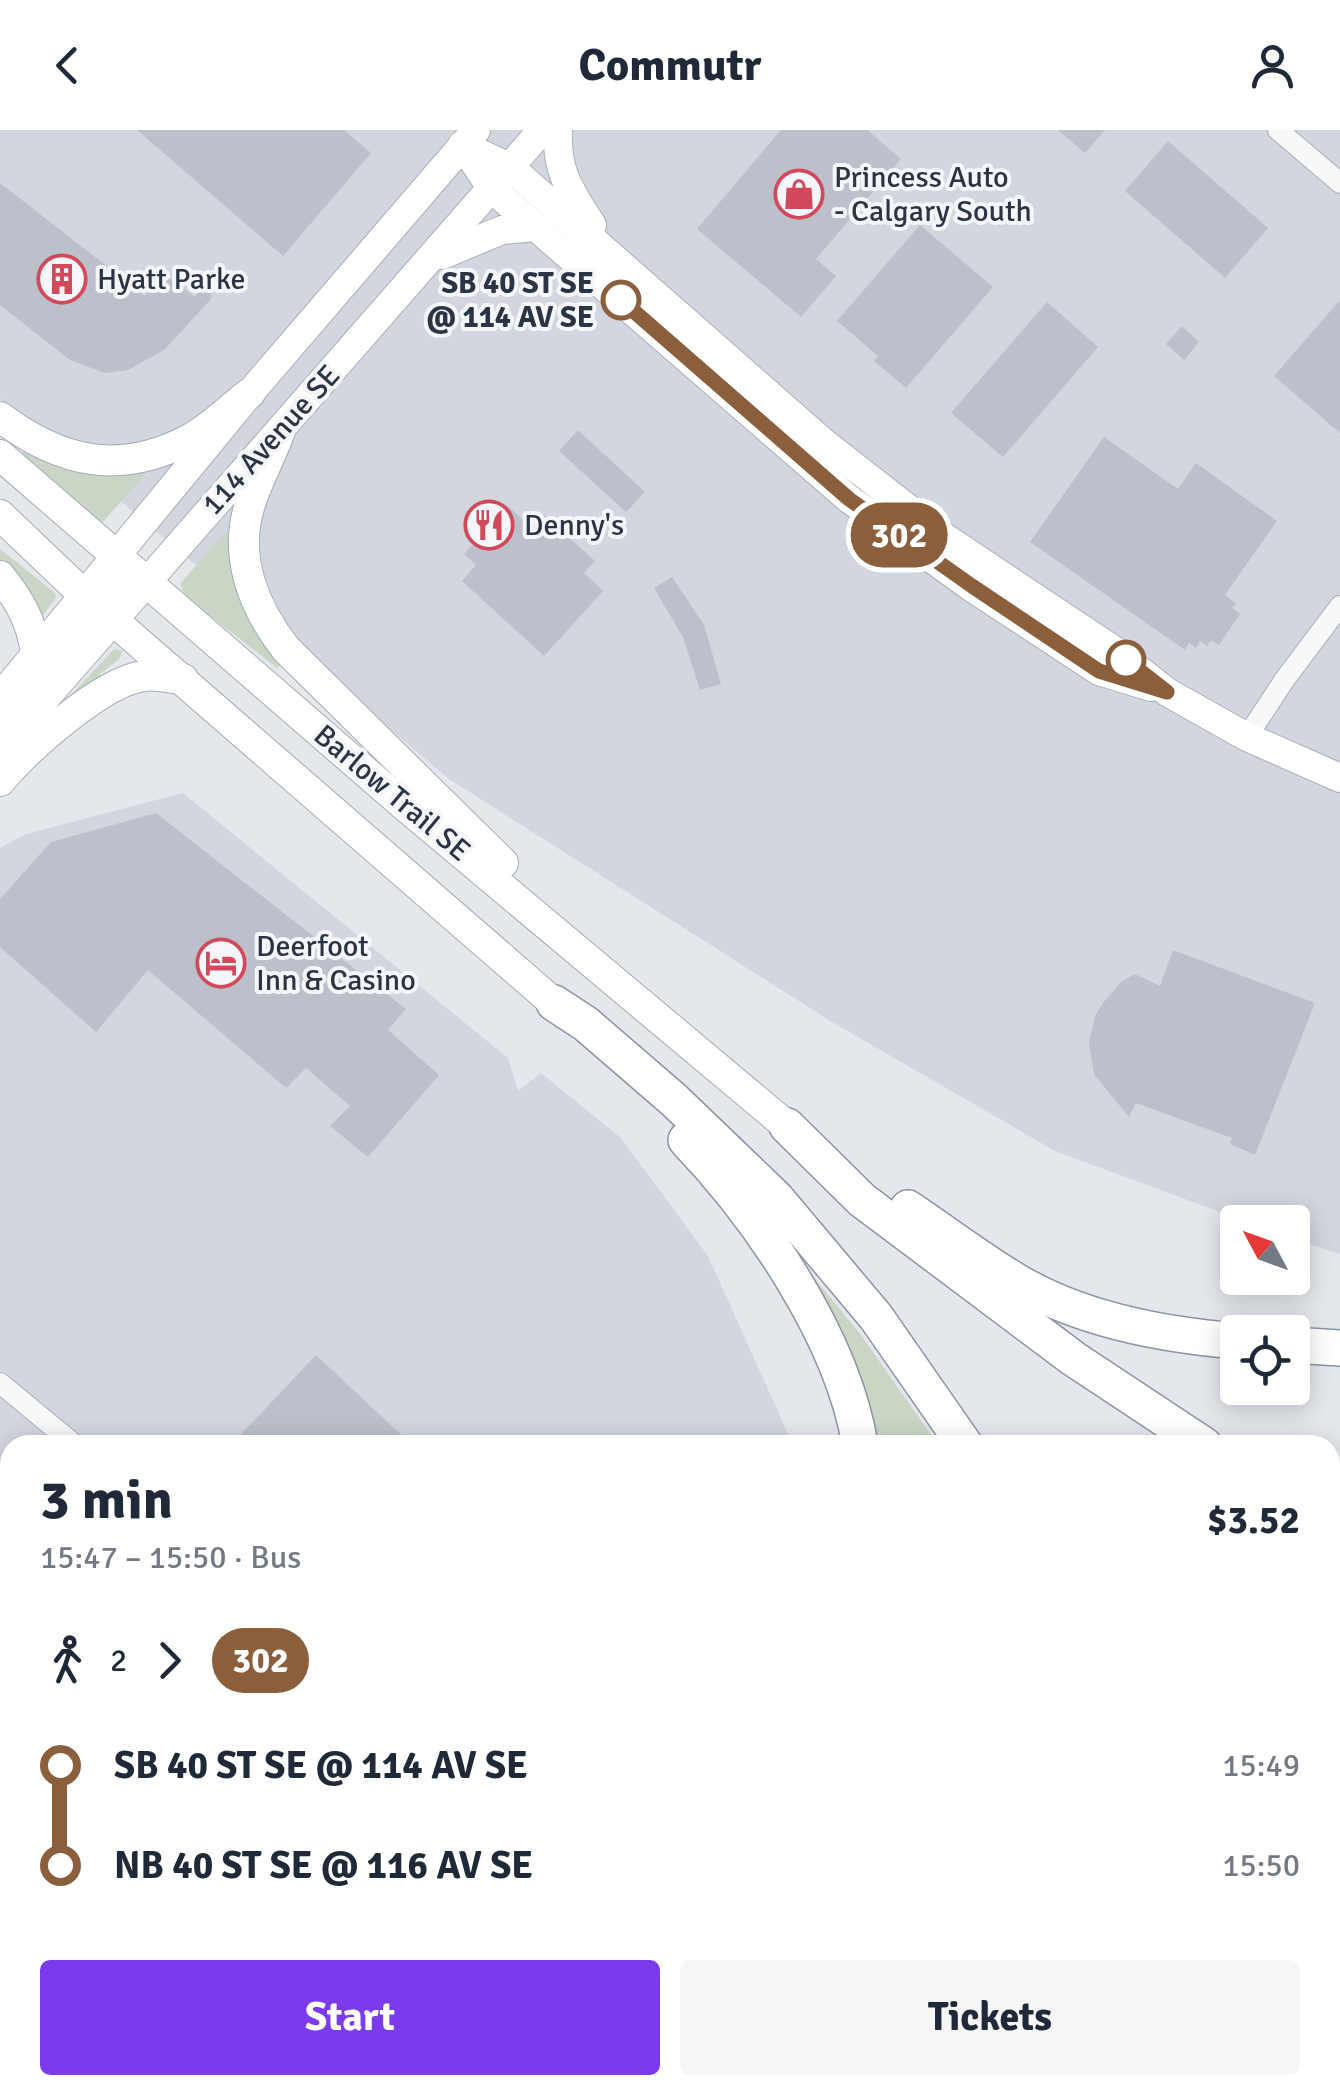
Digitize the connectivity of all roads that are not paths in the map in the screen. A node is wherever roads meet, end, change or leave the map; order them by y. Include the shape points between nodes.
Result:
1 (542, 130) edge
2 (558, 130) edge
3 (1278, 130) edge
4 (469, 138) edge
5 (502, 178) junction
6 (1340, 182) edge
7 (537, 227) junction
8 (612, 255) junction
9 (432, 260) junction
10 (250, 393) junction
11 (0, 417) edge
12 (280, 431) junction
13 (0, 455) edge
14 (0, 515) edge
15 (116, 557) junction
16 (0, 576) edge
17 (145, 582) junction
18 (98, 606) junction
19 (1340, 606) edge
20 (36, 652) junction
21 (183, 679) junction
22 (1167, 692) junction
23 (0, 697) edge
24 (0, 728) edge
25 (1247, 737) junction
26 (0, 750) edge
27 (1340, 778) edge
28 (0, 780) edge
29 (538, 914) junction
30 (554, 1002) junction
31 (787, 1126) junction
32 (1220, 1338) edge
33 (1310, 1346) edge
34 (1340, 1348) edge
35 (0, 1384) edge
36 (63, 1435) edge
37 (858, 1435) edge
38 (958, 1435) edge
39 (1189, 1435) edge

1 - 5 street, 114 Avenue SE
2 - 8 street via 557,161 569,189
3 - 6 street
4 - 5 street
4 - 10 street, 114 Avenue SE
5 - 7 street
5 - 8 street
5 - 9 street, 114 Avenue SE
7 - 9 street via 491,234
7 - 22 street via 849,499 1099,671
8 - 22 street via 822,442
9 - 12 street, 114 Avenue SE
10 - 11 main road via 190,439 106,462 59,452
10 - 15 street, 114 Avenue SE
12 - 17 street, 114 Avenue SE
12 - 29 main road via 244,529 248,582 268,627 524,883
13 - 15 main road, Barlow Trail SE
14 - 18 main road, Barlow Trail SE
15 - 17 main road, Barlow Trail SE
15 - 18 main road via 118,576
16 - 20 main road via 30,620
17 - 18 street, 114 Avenue SE
17 - 29 main road, Barlow Trail SE
18 - 20 street, 114 Avenue SE
18 - 21 main road, Barlow Trail SE
18 - 24 main road
18 - 26 street, 114 Avenue SE
19 - 25 street
20 - 23 street, 114 Avenue SE
21 - 28 main road via 147,675 111,688 27,750
21 - 30 main road, Barlow Trail SE
22 - 25 street
25 - 27 street
29 - 31 main road, Barlow Trail SE
30 - 37 highway via 580,1038 706,1162 780,1262 830,1345
30 - 38 highway via 674,1100 776,1198 876,1317
31 - 32 highway via 1018,1282 1131,1325
31 - 39 highway via 906,1234
33 - 34 highway
35 - 36 street

